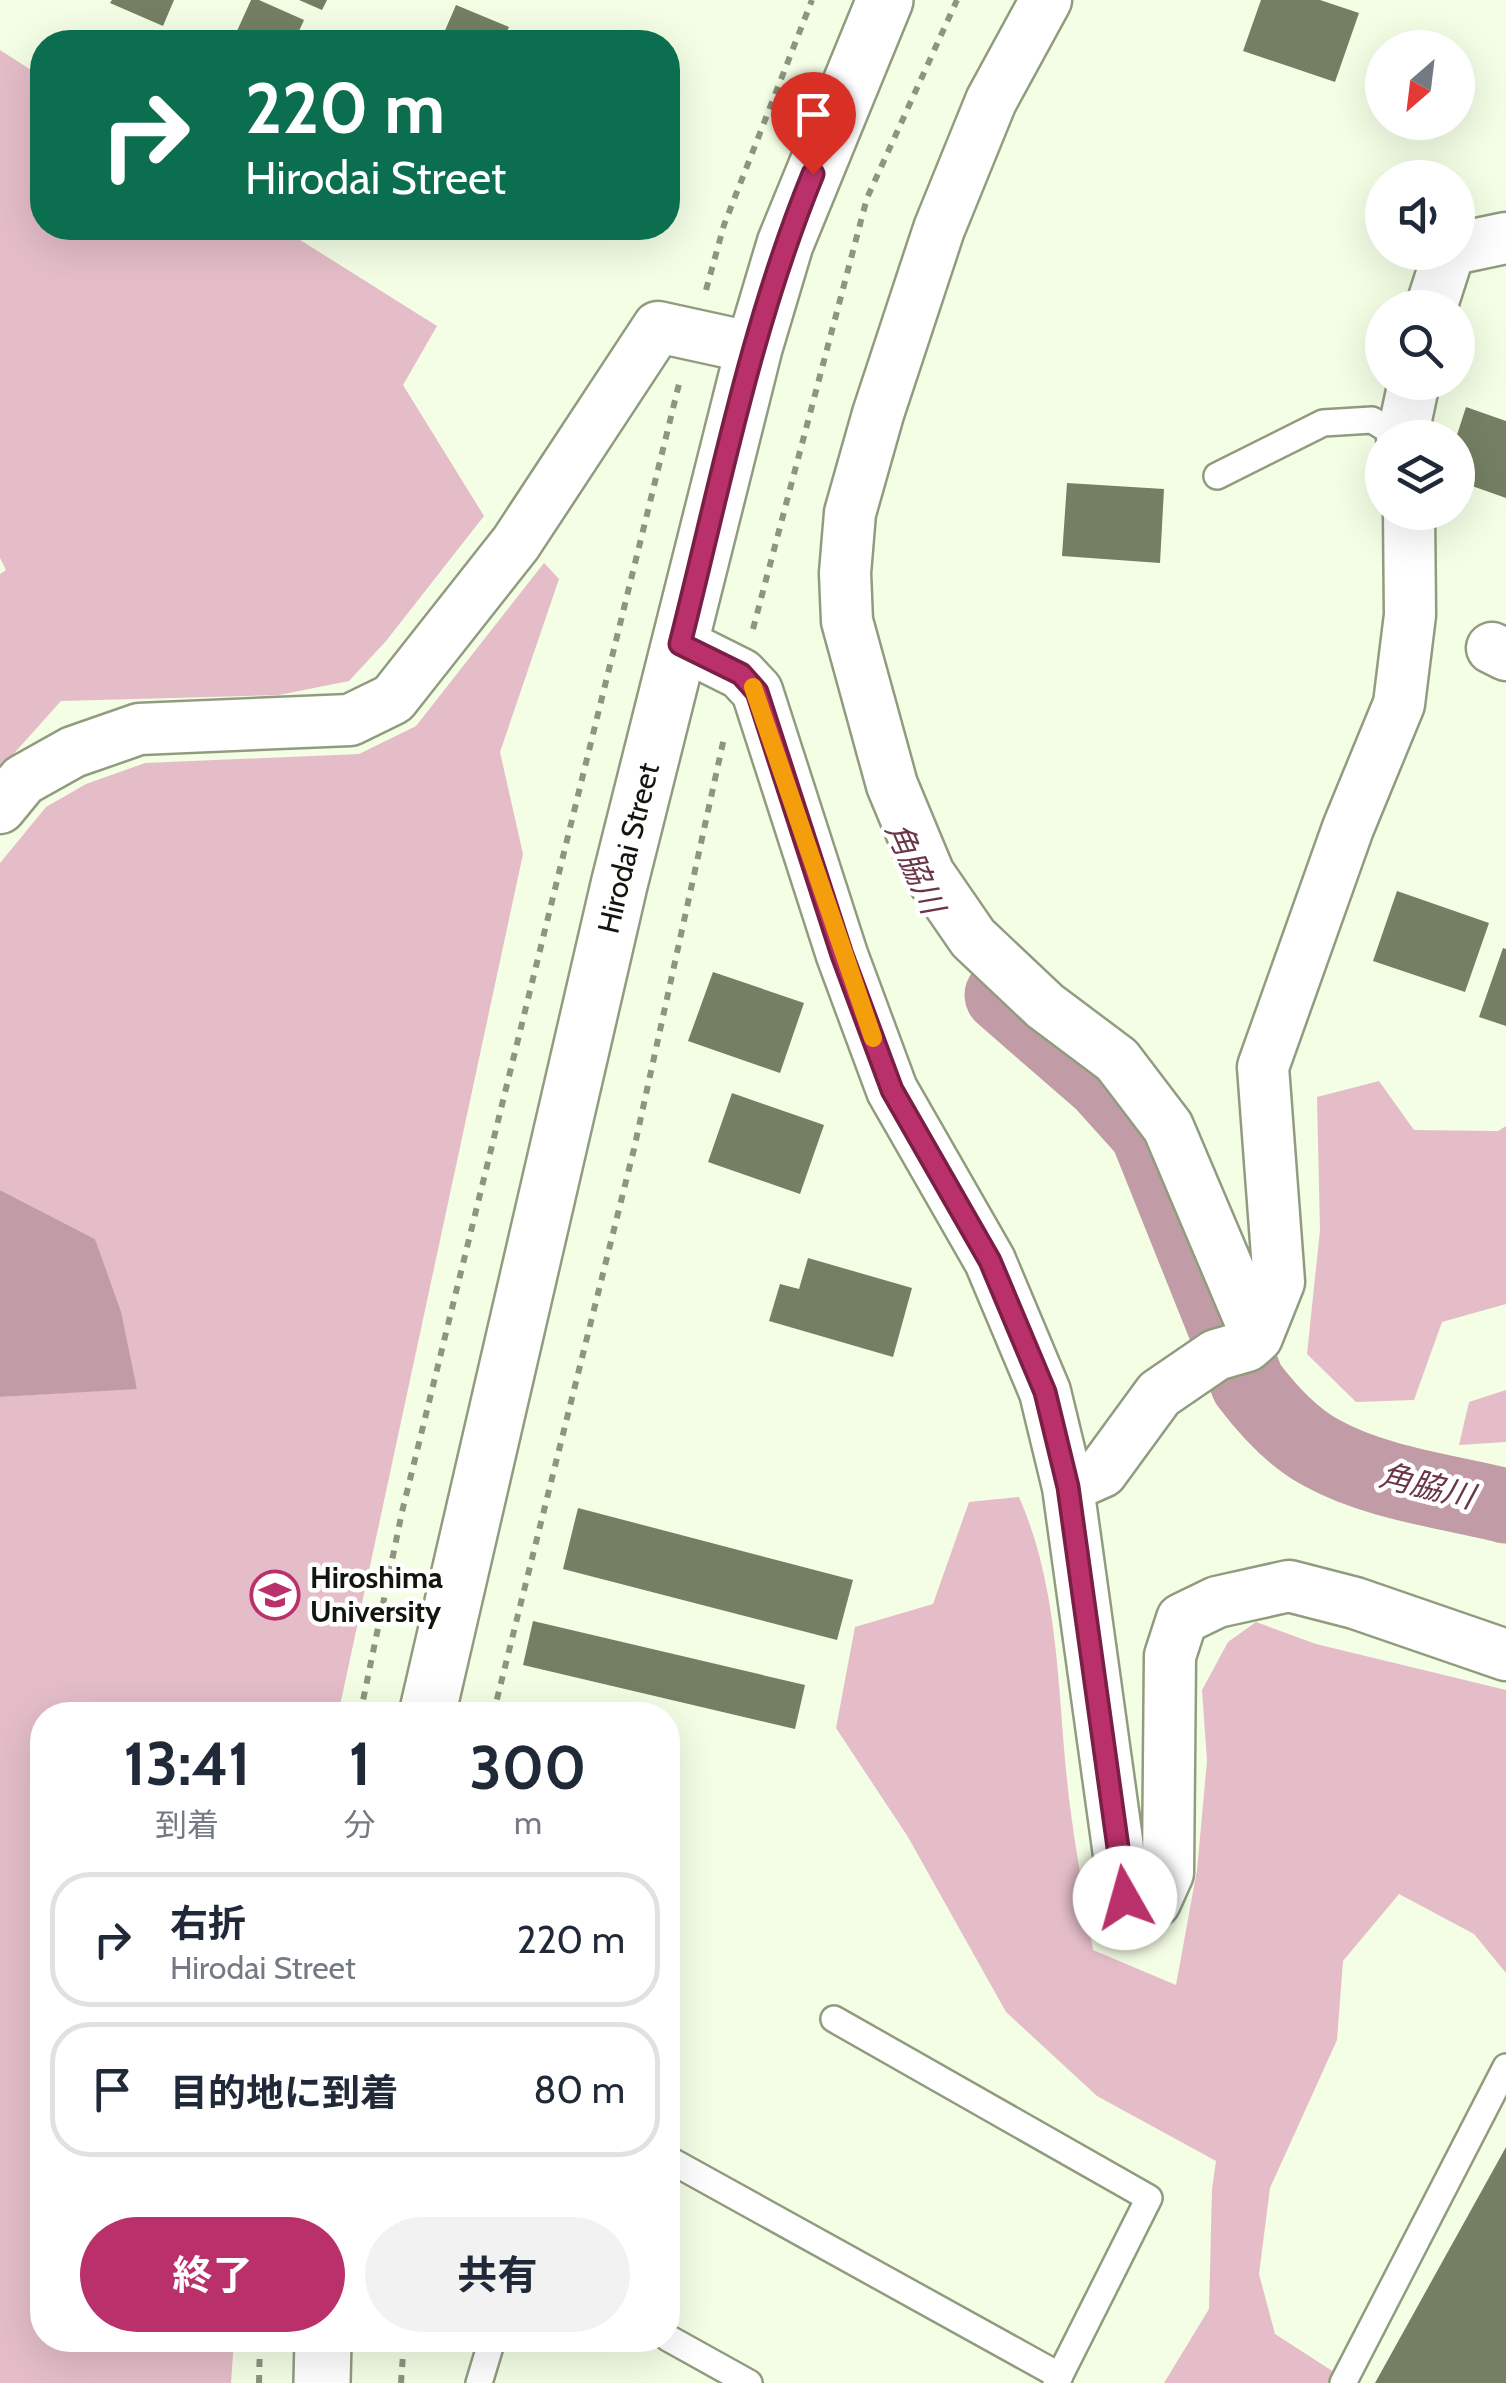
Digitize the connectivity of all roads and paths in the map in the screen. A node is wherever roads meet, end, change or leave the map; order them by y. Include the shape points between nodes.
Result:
1 (812, 0) edge
2 (885, 0) edge
3 (957, 0) edge
4 (1046, 0) edge
5 (1506, 238) edge
6 (1475, 244) edge
7 (693, 335) junction
8 (754, 348) junction
9 (1365, 420) edge
10 (1217, 476) dead end
11 (1409, 530) edge
12 (680, 644) junction
13 (741, 674) junction
14 (0, 808) edge
15 (1240, 1346) junction
16 (1068, 1487) junction
17 (1506, 1656) edge
18 (363, 1702) edge
19 (431, 1702) edge
20 (497, 1702) edge
21 (834, 2018) dead end
22 (1506, 2068) edge
23 (680, 2166) edge
24 (680, 2345) edge
25 (259, 2352) edge
26 (323, 2352) edge
27 (403, 2352) edge
28 (488, 2352) edge
29 (1058, 2380) edge
30 (258, 2383) edge
31 (322, 2383) edge
32 (401, 2383) edge
33 (478, 2383) edge
34 (749, 2383) edge
35 (1343, 2383) edge

1 - 7 path via 724,225
2 - 8 street, Hirodai Street via 784,244
3 - 13 path via 867,198
4 - 15 street via 991,101 939,229 878,414 850,513 847,621 892,784 929,874 974,938 1045,1006 1117,1060 1168,1127
5 - 6 street
7 - 8 street
7 - 14 street via 658,326 516,543 393,699 350,720 139,729 72,752 23,780
7 - 18 path via 402,1512
8 - 12 street, Hirodai Street
9 - 10 lane via 1322,422
11 - 15 street via 1410,615 1399,704 1263,1067 1280,1282
12 - 13 street
12 - 19 street, Hirodai Street
13 - 16 street via 757,692 892,1090 990,1261 1045,1392
13 - 20 path via 634,1149
15 - 16 street via 1159,1394 1102,1472
16 - 17 street via 1125,1898 1138,1908 1156,1902 1168,1873 1170,1656 1182,1619 1217,1602 1288,1586
21 - 29 lane via 1149,2198
22 - 35 lane
23 - 29 lane
24 - 34 lane
25 - 30 path
26 - 31 street
27 - 32 path
28 - 33 lane

